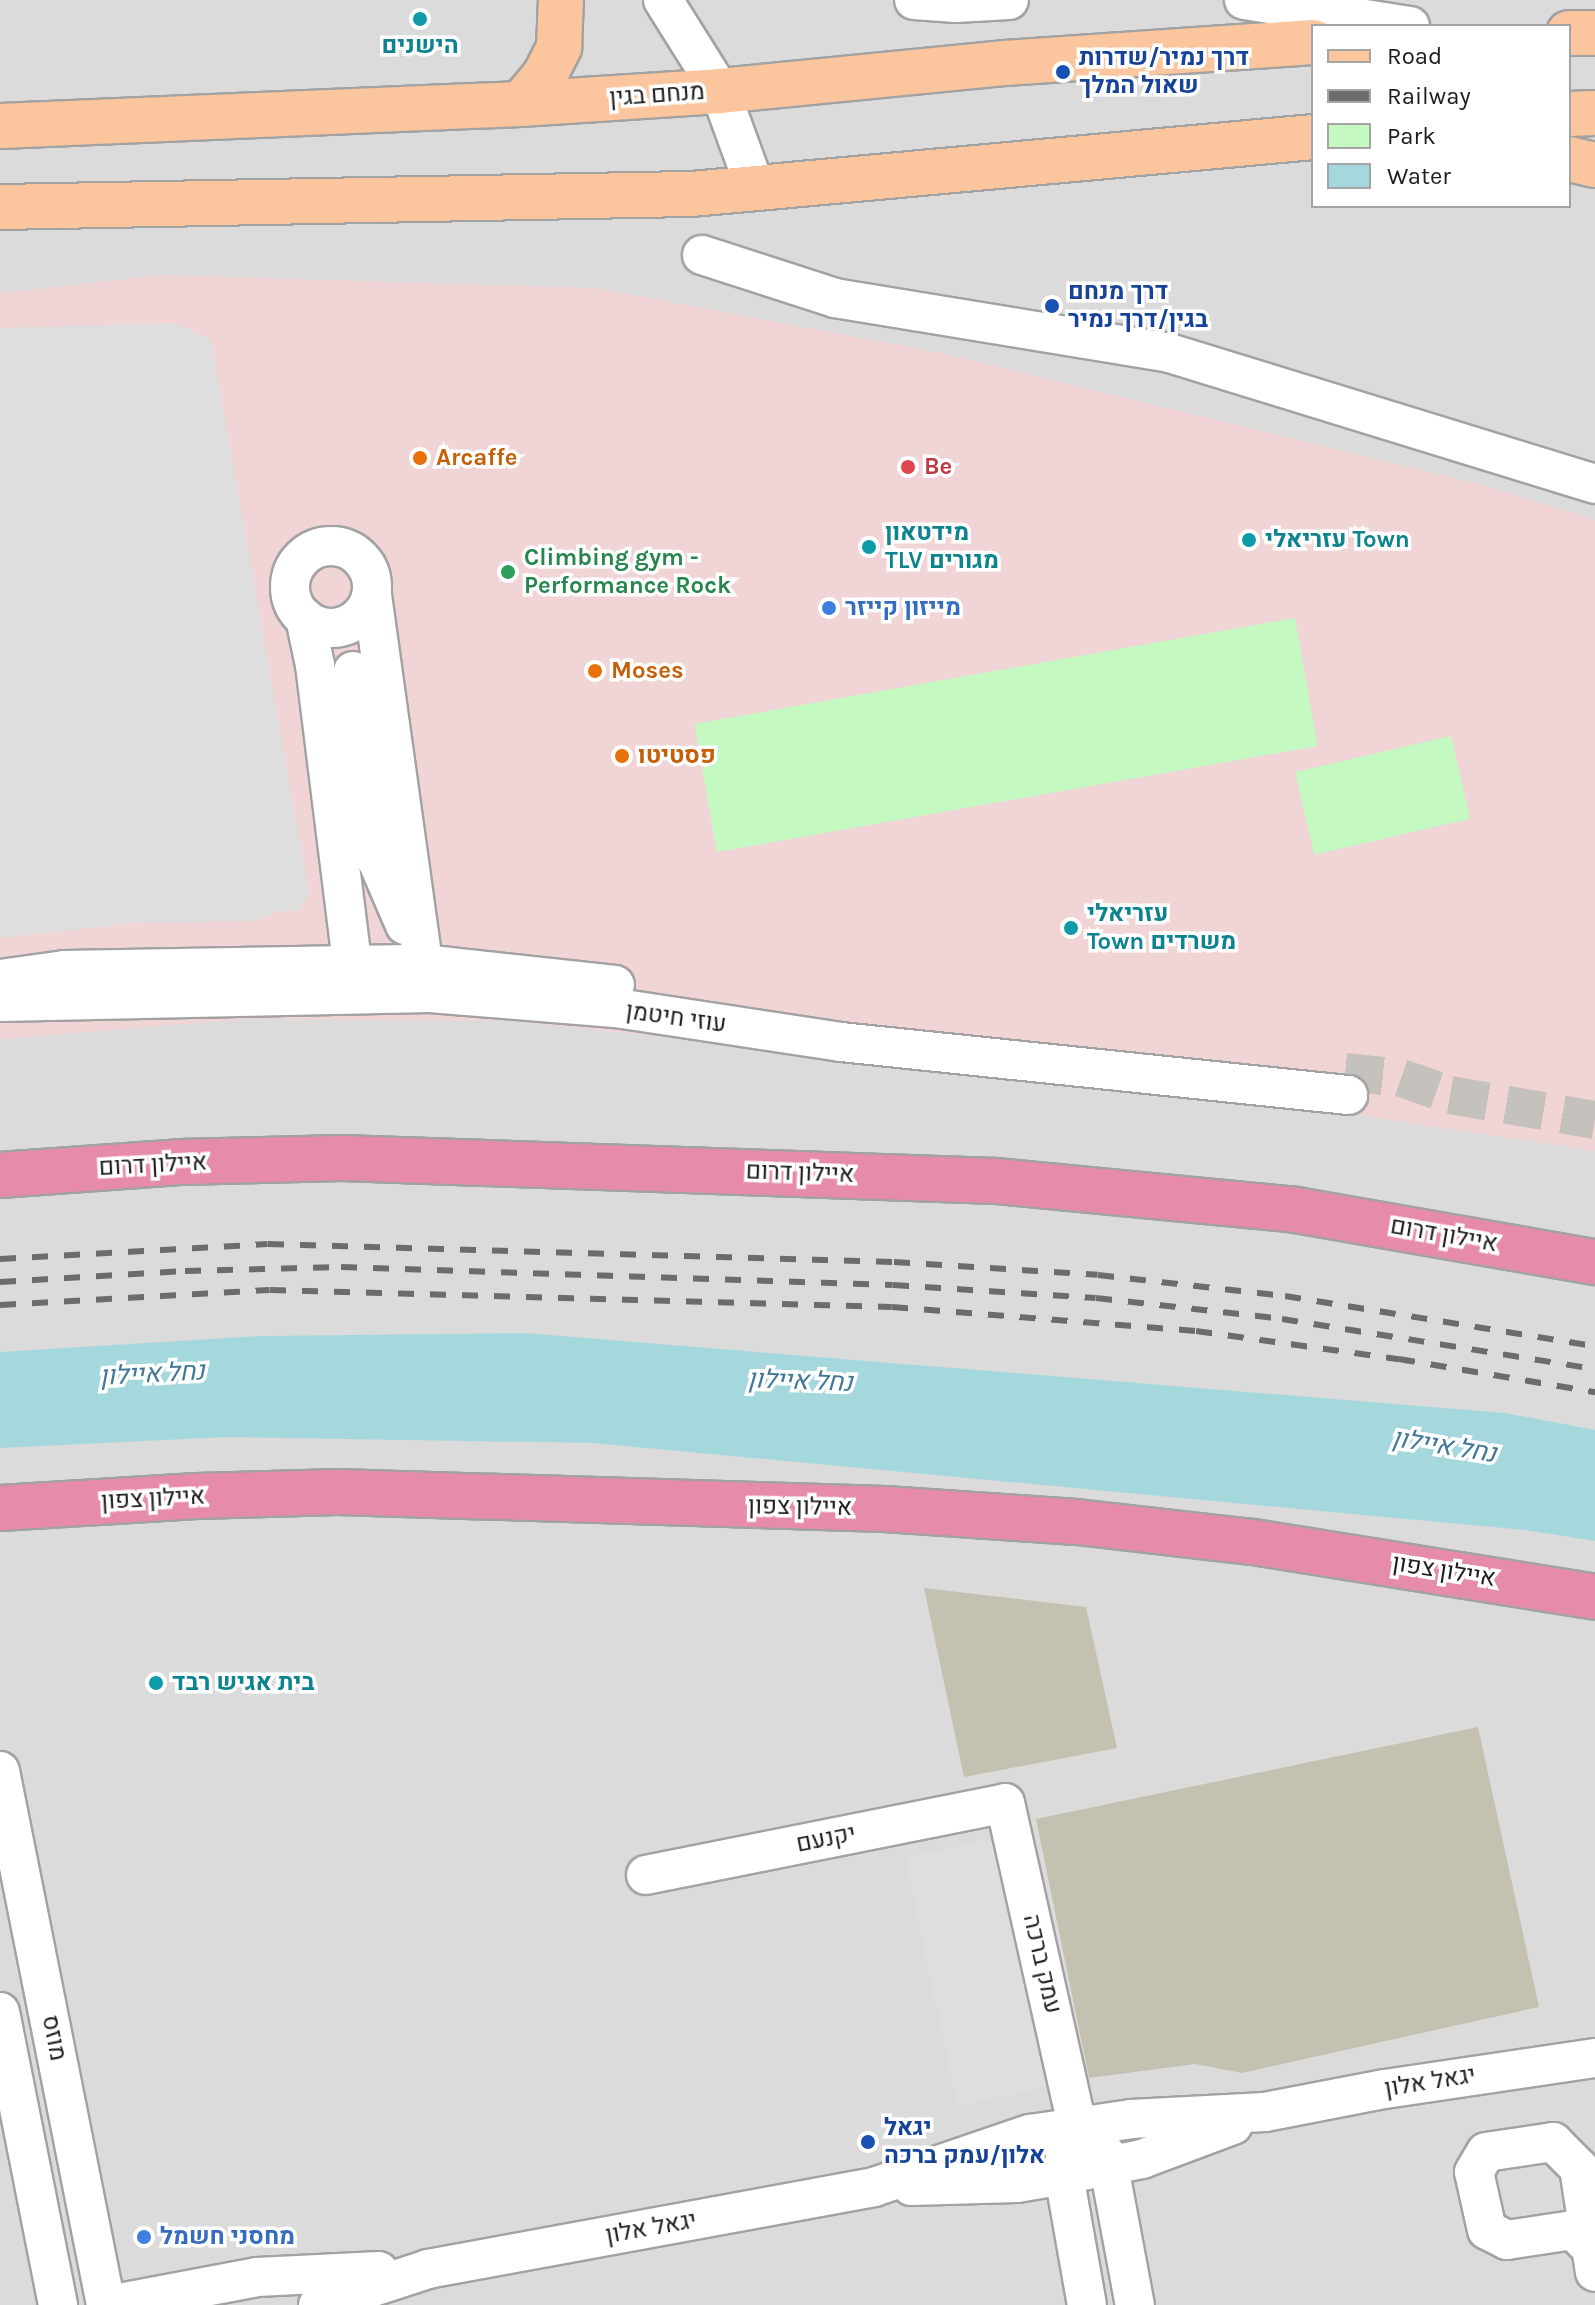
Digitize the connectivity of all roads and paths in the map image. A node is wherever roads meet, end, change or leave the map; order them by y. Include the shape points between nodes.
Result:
1 (561, 0) edge
2 (663, 0) edge
3 (914, 0) edge
4 (1009, 0) edge
5 (1244, 0) edge
6 (1397, 24) edge
7 (1571, 33) edge
8 (1595, 33) edge
9 (1311, 42) edge
10 (720, 91) junction
11 (521, 104) junction
12 (1595, 113) edge
13 (1571, 114) edge
14 (0, 126) edge
15 (1311, 137) edge
16 (1571, 159) edge
17 (1595, 165) edge
18 (756, 190) junction
19 (0, 207) edge
20 (702, 255) dead end
21 (1595, 484) edge
22 (372, 595) junction
23 (305, 618) junction
24 (353, 671) dead end
25 (377, 860) junction
26 (352, 964) junction
27 (423, 964) junction
28 (0, 979) edge
29 (385, 993) junction
30 (0, 1002) edge
31 (0, 1175) edge
32 (1595, 1262) edge
33 (0, 1508) edge
34 (1595, 1597) edge
35 (0, 1771) edge
36 (1005, 1803) joint
37 (646, 1875) dead end
38 (1, 2021) edge
39 (1595, 2058) edge
40 (1265, 2112) junction
41 (1077, 2126) junction
42 (1109, 2166) junction
43 (1064, 2175) junction
44 (874, 2187) junction
45 (428, 2269) junction
46 (58, 2305) edge
47 (108, 2305) edge
48 (318, 2305) edge
49 (1087, 2305) edge
50 (1135, 2305) edge

1 - 11 main road via 559,47 544,77
2 - 10 street
3 - 4 street
5 - 6 street
7 - 8 main road
9 - 10 main road, מנחם בגין via 1005,63
10 - 11 main road, מנחם בגין
10 - 18 street
11 - 14 main road, מנחם בגין
12 - 13 main road
15 - 18 main road
16 - 17 main road
18 - 19 main road
20 - 21 street via 835,298 1166,352
22 - 23 street via 361,617 339,628
22 - 23 street via 367,567 358,556 348,549 322,547 300,560 293,571 291,597
22 - 27 street
23 - 26 street
24 - 25 street
25 - 26 street
25 - 27 street
26 - 27 street, עוזי חיטמן
26 - 28 street, עוזי חיטמן via 64,970
26 - 29 street
27 - 29 street
27 - 29 street, עוזי חיטמן via 504,970 1347,1083 841,1042 623,1009
29 - 30 street, עוזי חיטמן
31 - 32 highway, איילון דרום via 180,1162 342,1158 996,1181 1296,1210
33 - 34 highway, איילון צפון via 338,1492 900,1510 1077,1522 1253,1542
35 - 47 street, מוזס
36 - 37 street, יקנעם
36 - 41 street, עמק ברכה
38 - 46 street, מוזס
39 - 40 street, יגאל אלון
40 - 41 street, יגאל אלון
40 - 42 street, יגאל אלון via 1142,2159
41 - 42 street via 1101,2146
41 - 43 street via 1065,2149
41 - 44 street, יגאל אלון via 1030,2134
42 - 43 street, יגאל אלון
42 - 50 street
43 - 44 street, יגאל אלון via 1017,2183
43 - 49 street
44 - 45 street, יגאל אלון
45 - 47 street, יגאל אלון via 257,2277
45 - 48 street, יגאל אלון

